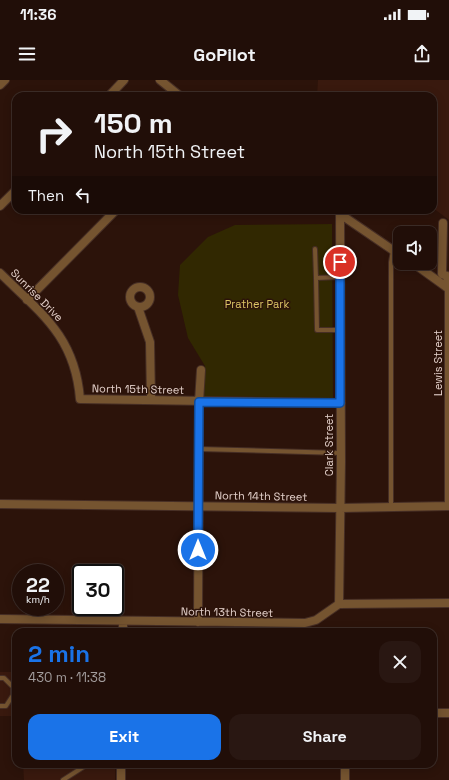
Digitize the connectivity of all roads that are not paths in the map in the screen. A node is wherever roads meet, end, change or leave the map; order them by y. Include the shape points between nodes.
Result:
1 (5, 80) edge
2 (124, 80) edge
3 (160, 80) edge
4 (0, 86) edge
5 (113, 92) edge
6 (175, 92) edge
7 (12, 194) edge
8 (0, 206) edge
9 (112, 214) edge
10 (340, 214) edge
11 (343, 214) edge
12 (443, 223) dead end
13 (316, 249) dead end
14 (393, 250) joint
15 (423, 270) edge
16 (0, 274) edge
17 (340, 277) junction
18 (316, 278) junction
19 (449, 289) edge
20 (27, 300) junction
21 (138, 307) dead end
22 (340, 330) junction
23 (449, 334) edge
24 (201, 370) dead end
25 (80, 399) joint
26 (151, 400) junction
27 (199, 402) junction
28 (340, 403) junction
29 (199, 449) junction
30 (449, 451) edge
31 (341, 453) junction
32 (0, 504) edge
33 (198, 506) junction
34 (449, 506) edge
35 (391, 507) junction
36 (340, 508) junction
37 (449, 603) edge
38 (339, 604) junction
39 (0, 619) edge
40 (123, 621) junction
41 (198, 622) junction
42 (123, 628) edge
43 (0, 678) edge
44 (12, 686) edge
45 (12, 697) edge
46 (0, 706) edge
47 (437, 713) edge
48 (449, 713) edge
49 (82, 768) edge
50 (121, 768) edge
51 (345, 768) edge
52 (63, 780) edge
53 (121, 780) edge
54 (345, 780) edge

1 - 4 street
2 - 5 street
3 - 6 street
7 - 8 street
9 - 20 street
10 - 17 street, Clark Street
11 - 14 street
12 - 19 street, Lewis Street via 442,274 447,276
13 - 18 lane
14 - 35 lane
15 - 19 street
16 - 20 street, Sunrise Drive
17 - 18 lane
17 - 22 street, Clark Street
18 - 22 lane via 317,330
19 - 23 street, Lewis Street
20 - 25 street, Sunrise Drive via 54,326 68,348 77,373
21 - 26 street via 150,342
22 - 28 street, Clark Street
23 - 30 street, Lewis Street
24 - 27 street
25 - 26 street, North 15th Street
26 - 27 street, North 15th Street
27 - 28 street, North 15th Street
27 - 29 street
28 - 31 street, Clark Street
29 - 31 lane
29 - 33 street
30 - 34 street, Lewis Street
31 - 36 street, Clark Street
32 - 33 street, North 14th Street
33 - 36 street, North 14th Street
33 - 41 street
34 - 35 street, North 14th Street
35 - 36 street, North 14th Street
36 - 38 street, Clark Street
37 - 38 street
38 - 41 street, North 13th Street via 316,620 305,623
39 - 40 street, North 13th Street
40 - 41 street, North 13th Street
40 - 42 street
43 - 44 lane via 4,678
45 - 46 lane via 6,706
47 - 48 street
49 - 52 lane
50 - 53 street
51 - 54 street

